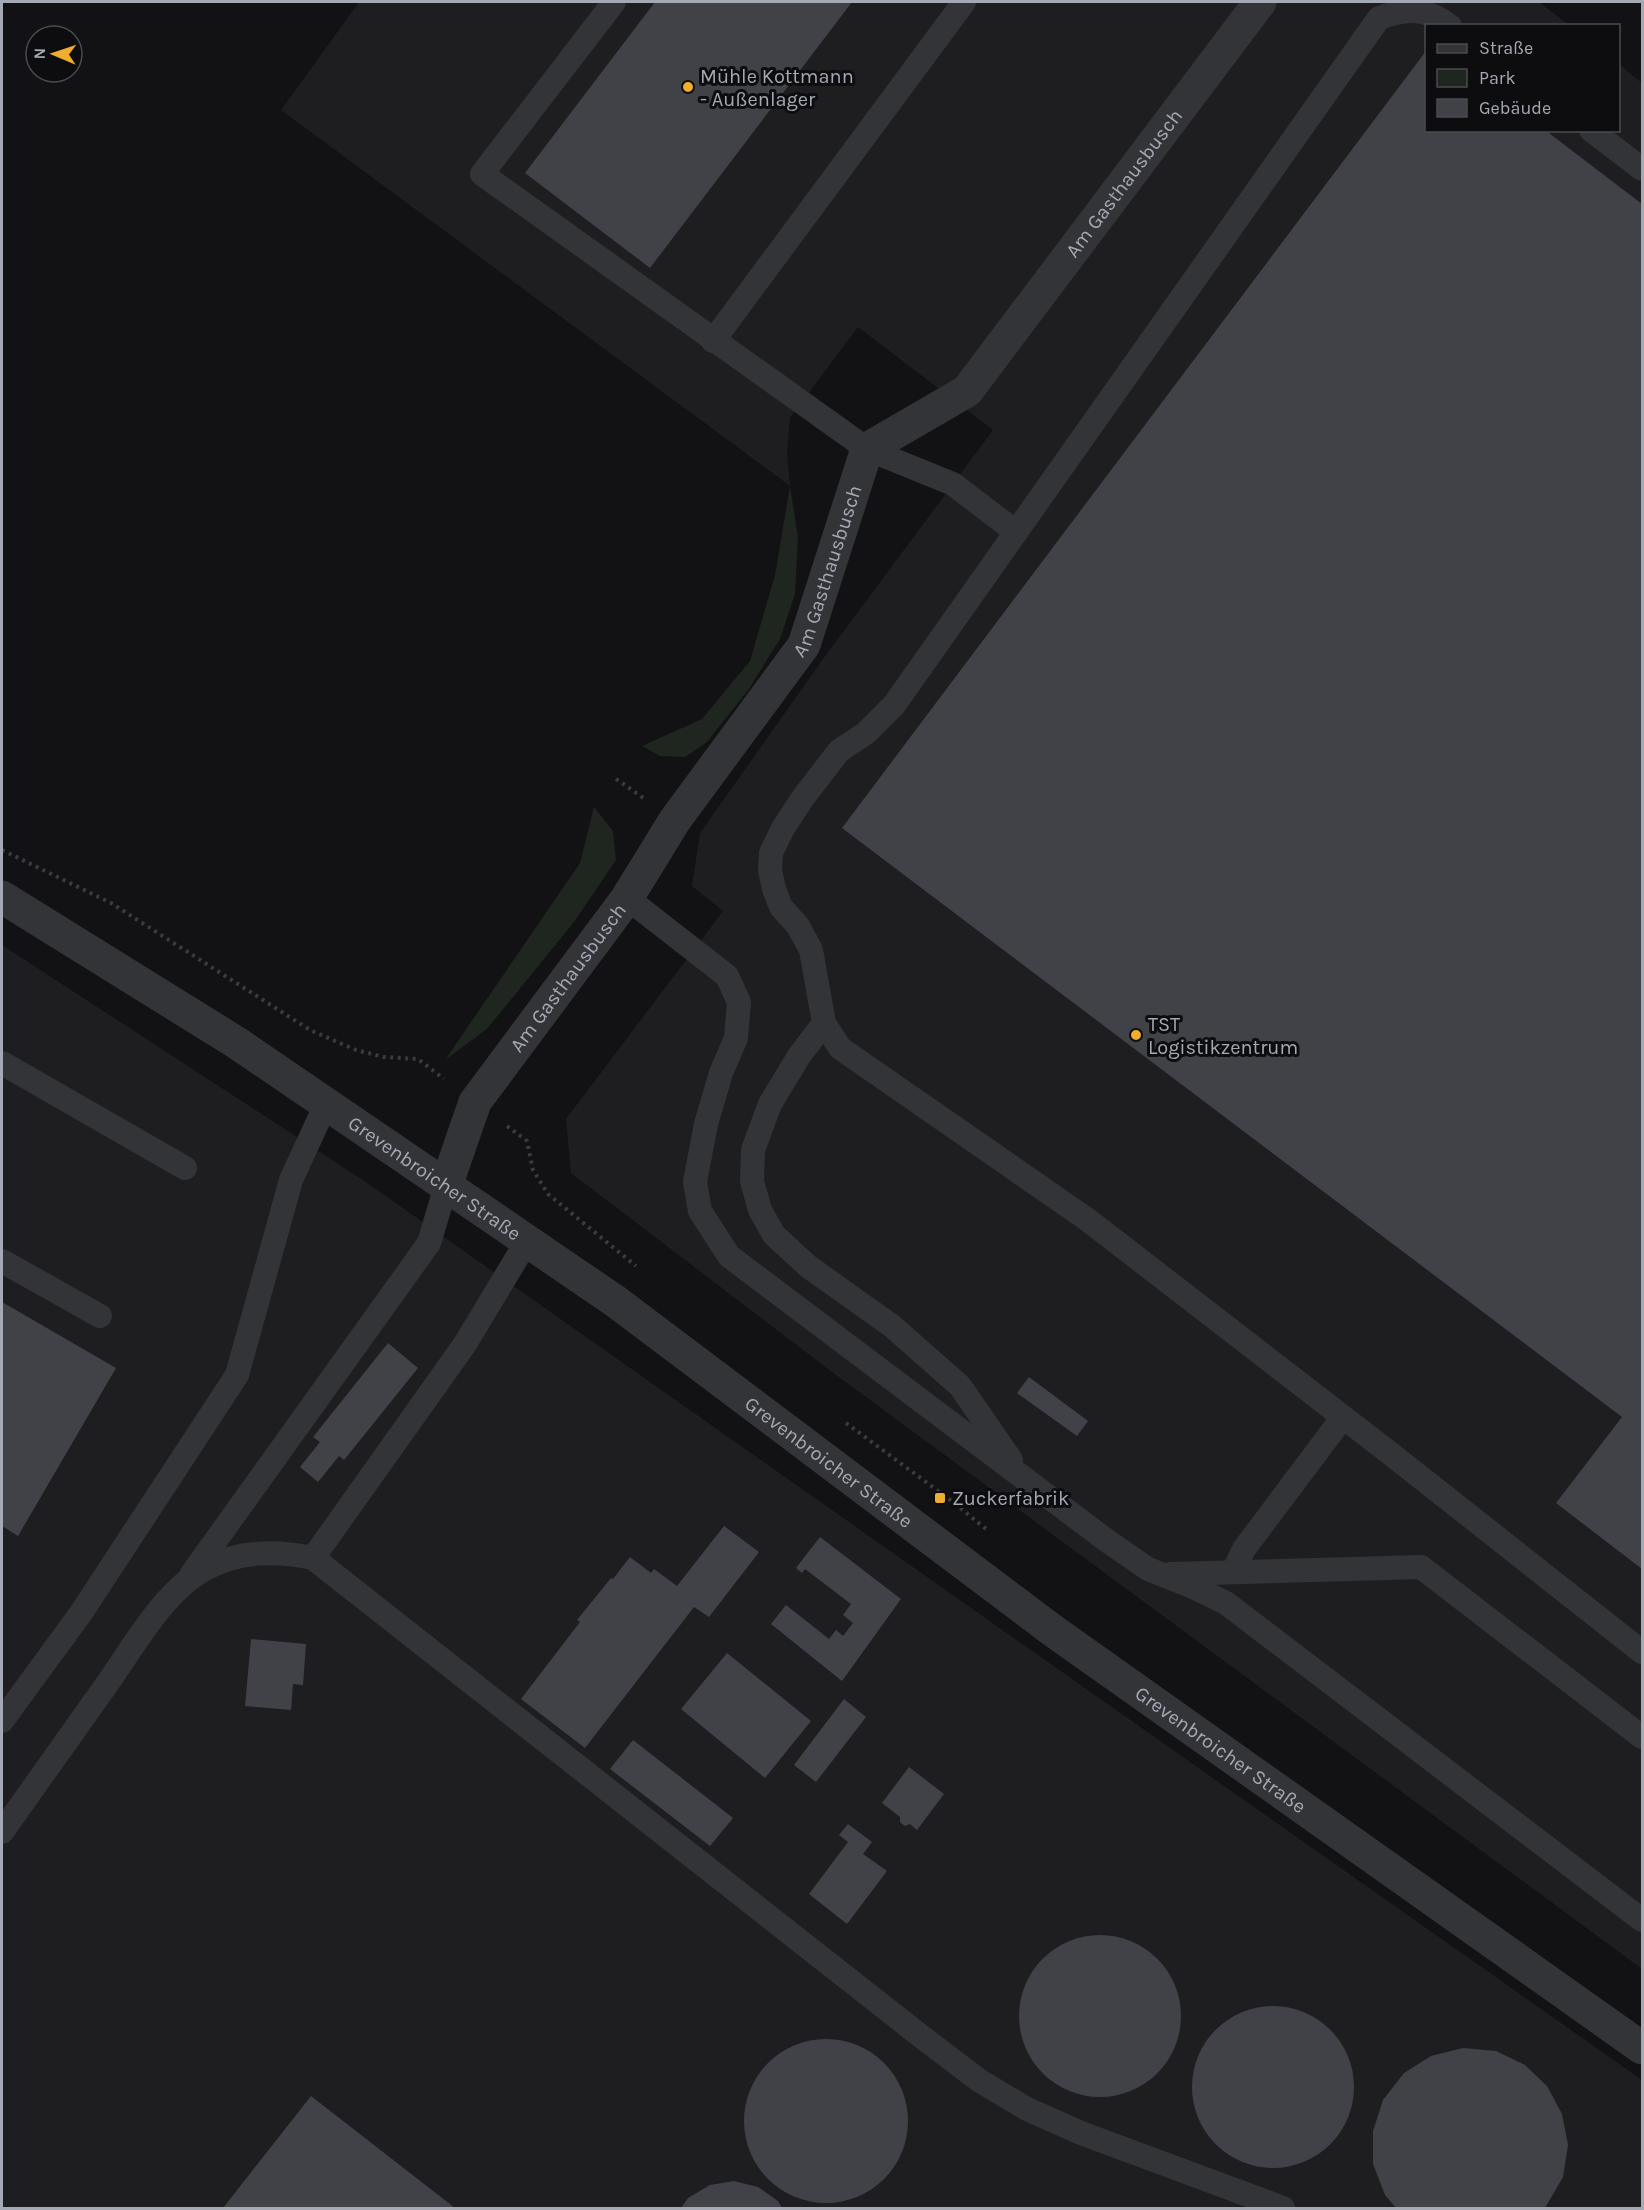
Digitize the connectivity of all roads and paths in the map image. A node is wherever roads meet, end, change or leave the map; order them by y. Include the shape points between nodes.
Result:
1 (614, 2) edge
2 (964, 2) edge
3 (1260, 2) edge
4 (1446, 24) edge
5 (1594, 132) edge
6 (1642, 169) edge
7 (713, 341) junction
8 (867, 449) junction
9 (1016, 532) junction
10 (2, 897) edge
11 (627, 898) junction
12 (824, 1023) junction
13 (2, 1063) edge
14 (326, 1104) junction
15 (185, 1168) dead end
16 (446, 1186) junction
17 (526, 1241) junction
18 (2, 1261) edge
19 (100, 1316) dead end
20 (1343, 1417) junction
21 (1023, 1477) junction
22 (314, 1558) junction
23 (1233, 1572) junction
24 (1162, 1574) junction
25 (186, 1582) junction
26 (1642, 1652) edge
27 (2, 1721) edge
28 (1642, 1737) edge
29 (2, 1832) edge
30 (1642, 1920) edge
31 (1642, 2048) edge
32 (1283, 2208) edge

1 - 7 lane via 482,174
2 - 7 lane
3 - 8 street, Am Gasthausbusch via 967,391
4 - 9 lane via 1424,12 1402,10 1379,18
5 - 6 lane
7 - 8 lane
8 - 9 lane via 953,484
8 - 11 street, Am Gasthausbusch via 804,645 675,820
9 - 12 lane via 894,705 866,733 839,751 802,799 771,853 770,870 781,907 798,926 811,950
10 - 14 street, Grevenbroicher Straße via 237,1042
11 - 16 street, Am Gasthausbusch via 475,1102
11 - 21 lane via 728,976 739,1002 736,1038 706,1124 694,1182 700,1211 729,1256
12 - 20 lane via 840,1048 1088,1220
12 - 21 lane via 770,1104 753,1150 752,1181 760,1210 774,1235 809,1267 892,1326 960,1386
13 - 15 lane
14 - 16 street, Grevenbroicher Straße
14 - 27 lane via 291,1180 237,1375 81,1613
16 - 17 street, Grevenbroicher Straße
16 - 25 lane via 429,1243
17 - 22 lane via 465,1344
17 - 31 street, Grevenbroicher Straße via 615,1300 1052,1630
18 - 19 lane
20 - 23 lane via 1244,1548
20 - 26 lane
21 - 24 lane via 1106,1540
22 - 25 lane via 287,1553 241,1556 206,1568
22 - 32 lane via 980,2080 1027,2109 1081,2133
23 - 24 lane
23 - 28 lane via 1420,1567
24 - 30 lane via 1226,1603
25 - 29 lane via 152,1621

